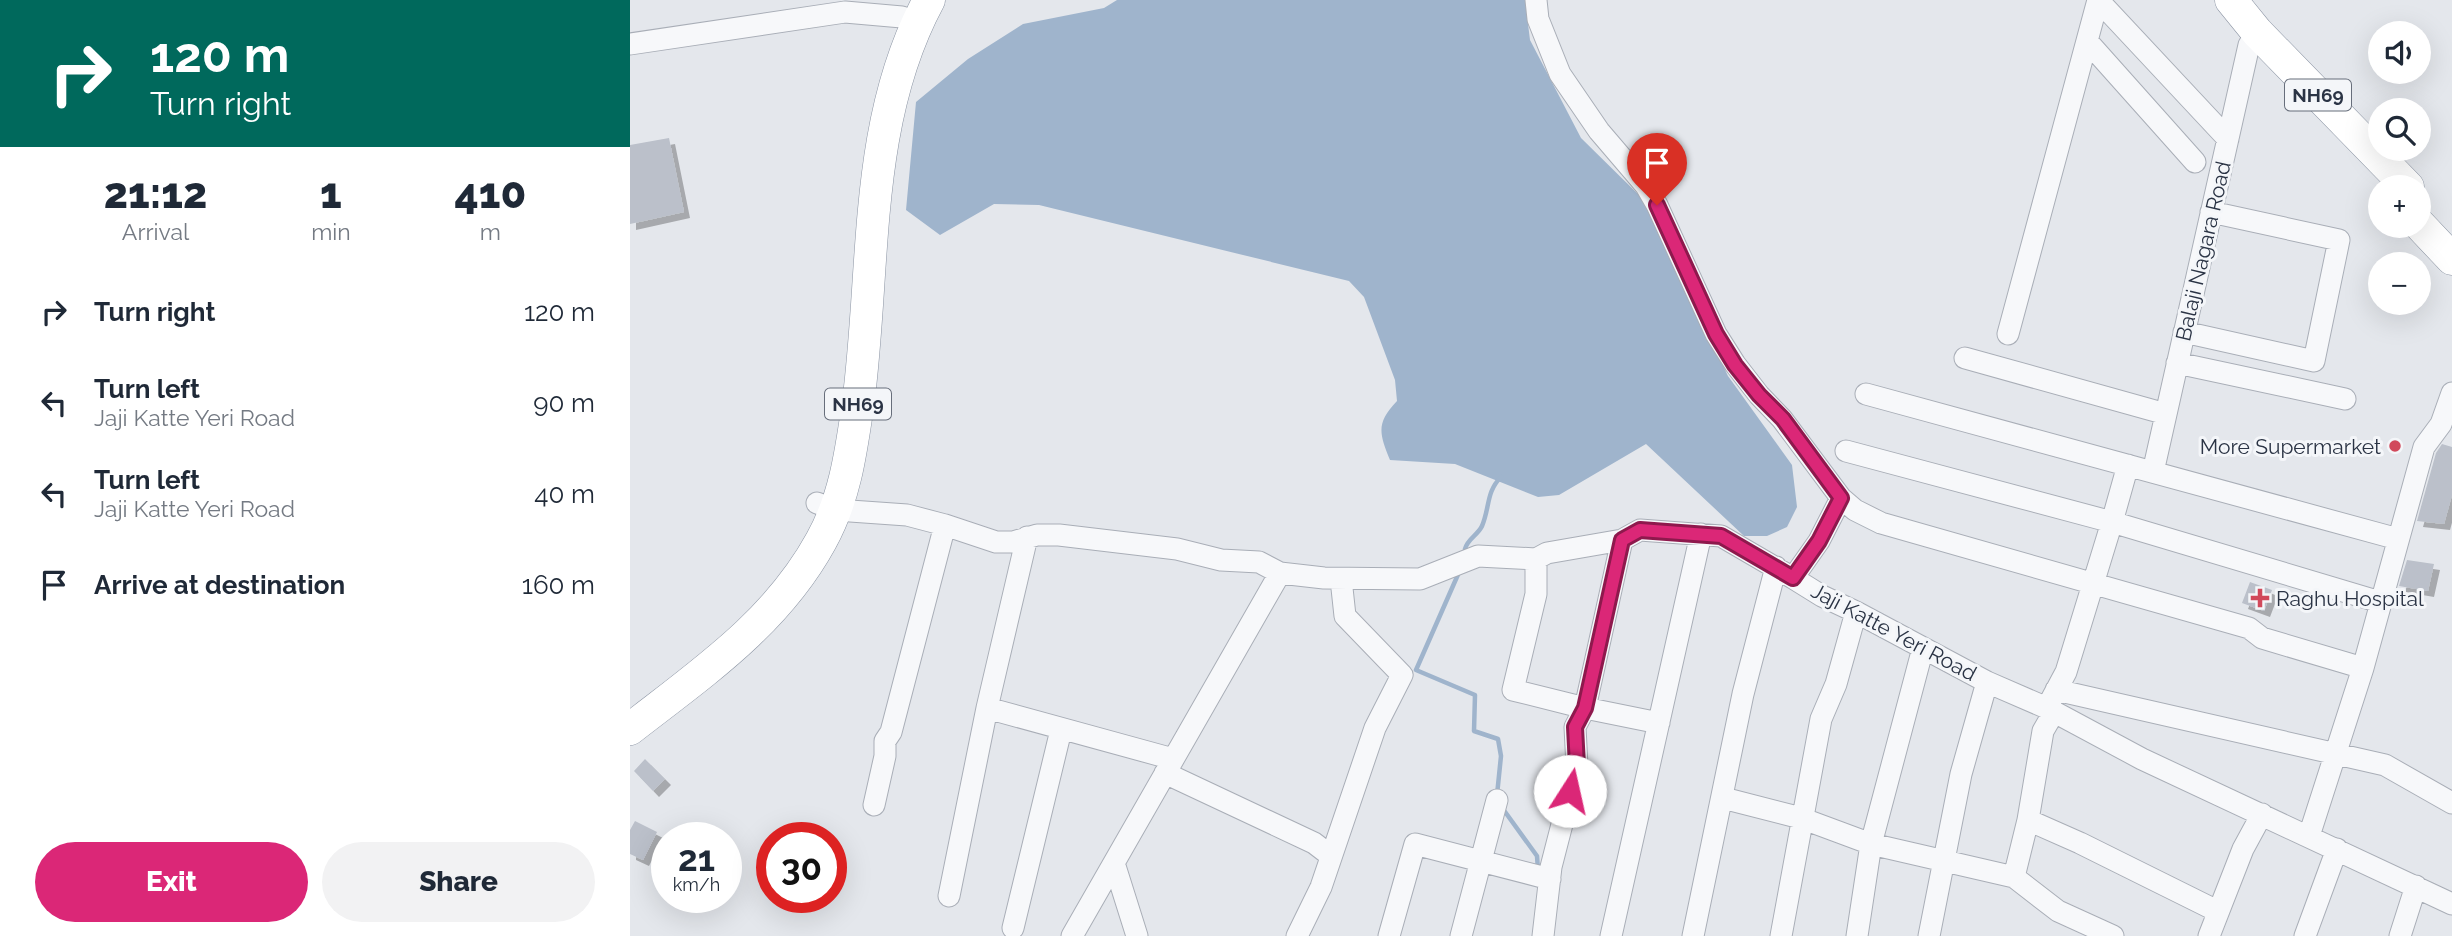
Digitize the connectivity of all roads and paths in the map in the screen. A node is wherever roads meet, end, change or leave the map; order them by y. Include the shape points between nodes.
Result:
1 (929, 0) edge
2 (1536, 0) edge
3 (2226, 1) edge
4 (907, 9) edge
5 (2253, 39) junction
6 (2087, 41) junction
7 (630, 44) edge
8 (2228, 139) junction
9 (2195, 162) dead end
10 (2373, 175) edge
11 (2395, 175) edge
12 (2211, 212) junction
13 (2431, 212) edge
14 (2452, 233) edge
15 (2431, 236) edge
16 (2452, 258) edge
17 (2184, 332) junction
18 (2008, 334) dead end
19 (1965, 358) dead end
20 (2177, 363) junction
21 (2452, 393) edge
22 (1866, 394) dead end
23 (2345, 399) dead end
24 (2166, 414) junction
25 (1846, 451) dead end
26 (2128, 465) junction
27 (2153, 472) junction
28 (1841, 498) junction
29 (826, 507) junction
30 (2112, 522) junction
31 (945, 525) junction
32 (1701, 534) junction
33 (1027, 537) junction
34 (2398, 538) junction
35 (1622, 540) junction
36 (1536, 559) junction
37 (1785, 572) junction
38 (1280, 573) junction
39 (1341, 579) junction
40 (2093, 584) junction
41 (2381, 603) junction
42 (1856, 612) junction
43 (1923, 648) junction
44 (2363, 668) junction
45 (1987, 682) junction
46 (630, 703) edge
47 (2053, 704) junction
48 (987, 708) junction
49 (1585, 708) junction
50 (1659, 723) junction
51 (630, 729) edge
52 (1061, 730) junction
53 (2336, 753) junction
54 (1169, 766) junction
55 (1723, 798) junction
56 (1497, 800) dead end
57 (2452, 803) edge
58 (874, 805) dead end
59 (2262, 814) junction
60 (1801, 818) junction
61 (2028, 820) junction
62 (2309, 836) junction
63 (1871, 844) junction
64 (2337, 849) junction
65 (1331, 856) junction
66 (1481, 860) junction
67 (1942, 861) junction
68 (1114, 863) junction
69 (2014, 877) junction
70 (1550, 879) junction
71 (2416, 886) junction
72 (949, 896) dead end
73 (2452, 904) edge
74 (2217, 911) junction
75 (1013, 928) dead end
76 (1072, 936) edge
77 (1137, 936) edge
78 (1297, 936) edge
79 (1389, 936) edge
80 (1461, 936) edge
81 (1543, 936) edge
82 (1611, 936) edge
83 (1693, 936) edge
84 (1781, 936) edge
85 (1857, 936) edge
86 (1929, 936) edge
87 (2113, 936) edge
88 (2209, 936) edge
89 (2305, 936) edge
90 (2400, 936) edge

1 - 29 highway, NH69 via 916,24 888,108 878,165 849,470
2 - 28 street via 1538,19 1560,74 1598,131 1646,186 1716,334 1735,365 1783,419
3 - 5 highway, NH69
4 - 7 street via 845,12
4 - 29 highway, NH69 via 883,65 858,162
5 - 8 street, Balaji Nagara Road
5 - 10 highway, NH69
5 - 11 highway, NH69
6 - 8 street via 2098,0
6 - 9 street
6 - 18 street
8 - 12 street, Balaji Nagara Road
12 - 17 street, Balaji Nagara Road
12 - 17 street via 2339,240 2314,361
13 - 14 highway
15 - 16 highway
17 - 20 street, Balaji Nagara Road
19 - 24 street
20 - 23 street
20 - 24 street, Balaji Nagara Road
21 - 34 street via 2441,424 2424,447
22 - 26 street
24 - 27 street, Balaji Nagara Road
25 - 30 street
26 - 27 street
26 - 30 street
27 - 34 street
28 - 37 street, Jaji Katte Yeri Road via 1819,541
28 - 40 street via 1881,523
29 - 31 street via 907,515
29 - 46 highway, NH69 via 803,531 761,592 722,631
29 - 51 highway, NH69 via 821,541 777,606 736,647
30 - 40 street
30 - 41 street
31 - 33 street via 996,542
31 - 58 street via 885,741
32 - 35 street via 1640,530
32 - 37 street via 1721,536
32 - 50 street
33 - 38 street via 1059,535 1177,549 1221,560 1259,562
33 - 48 street
34 - 41 street
35 - 36 street
35 - 49 street
36 - 39 street via 1478,556 1420,579
36 - 49 street via 1536,594 1513,690
37 - 42 street, Jaji Katte Yeri Road
37 - 55 street via 1743,694
38 - 39 street
38 - 54 street
39 - 65 street via 1345,616 1402,675 1375,728
40 - 44 street via 2249,628 2262,638
40 - 47 street
41 - 44 street
42 - 43 street, Jaji Katte Yeri Road
42 - 60 street via 1821,719
43 - 45 street, Jaji Katte Yeri Road
43 - 63 street
44 - 53 street
45 - 47 street, Jaji Katte Yeri Road
45 - 67 street
47 - 53 street
47 - 59 street, Jaji Katte Yeri Road via 2142,759
47 - 61 street via 2043,731
48 - 52 street
48 - 72 street
49 - 50 street
49 - 70 street via 1575,727 1577,766
50 - 82 street
52 - 54 street
52 - 75 street
53 - 57 street via 2385,765
53 - 62 street
54 - 65 street
54 - 68 street
55 - 60 street
55 - 83 street
56 - 66 street
59 - 62 street, Jaji Katte Yeri Road
59 - 74 street
60 - 63 street
60 - 84 street
61 - 69 street
61 - 74 street
62 - 64 street, Jaji Katte Yeri Road
63 - 67 street
63 - 85 street
64 - 71 street, Jaji Katte Yeri Road
64 - 89 street
65 - 78 street
66 - 70 street
66 - 79 street via 1415,844
66 - 80 street
67 - 69 street
67 - 86 street
68 - 76 street
68 - 77 street
69 - 87 street via 2058,911
70 - 81 street
71 - 73 street, Jaji Katte Yeri Road
71 - 90 street
74 - 88 street

